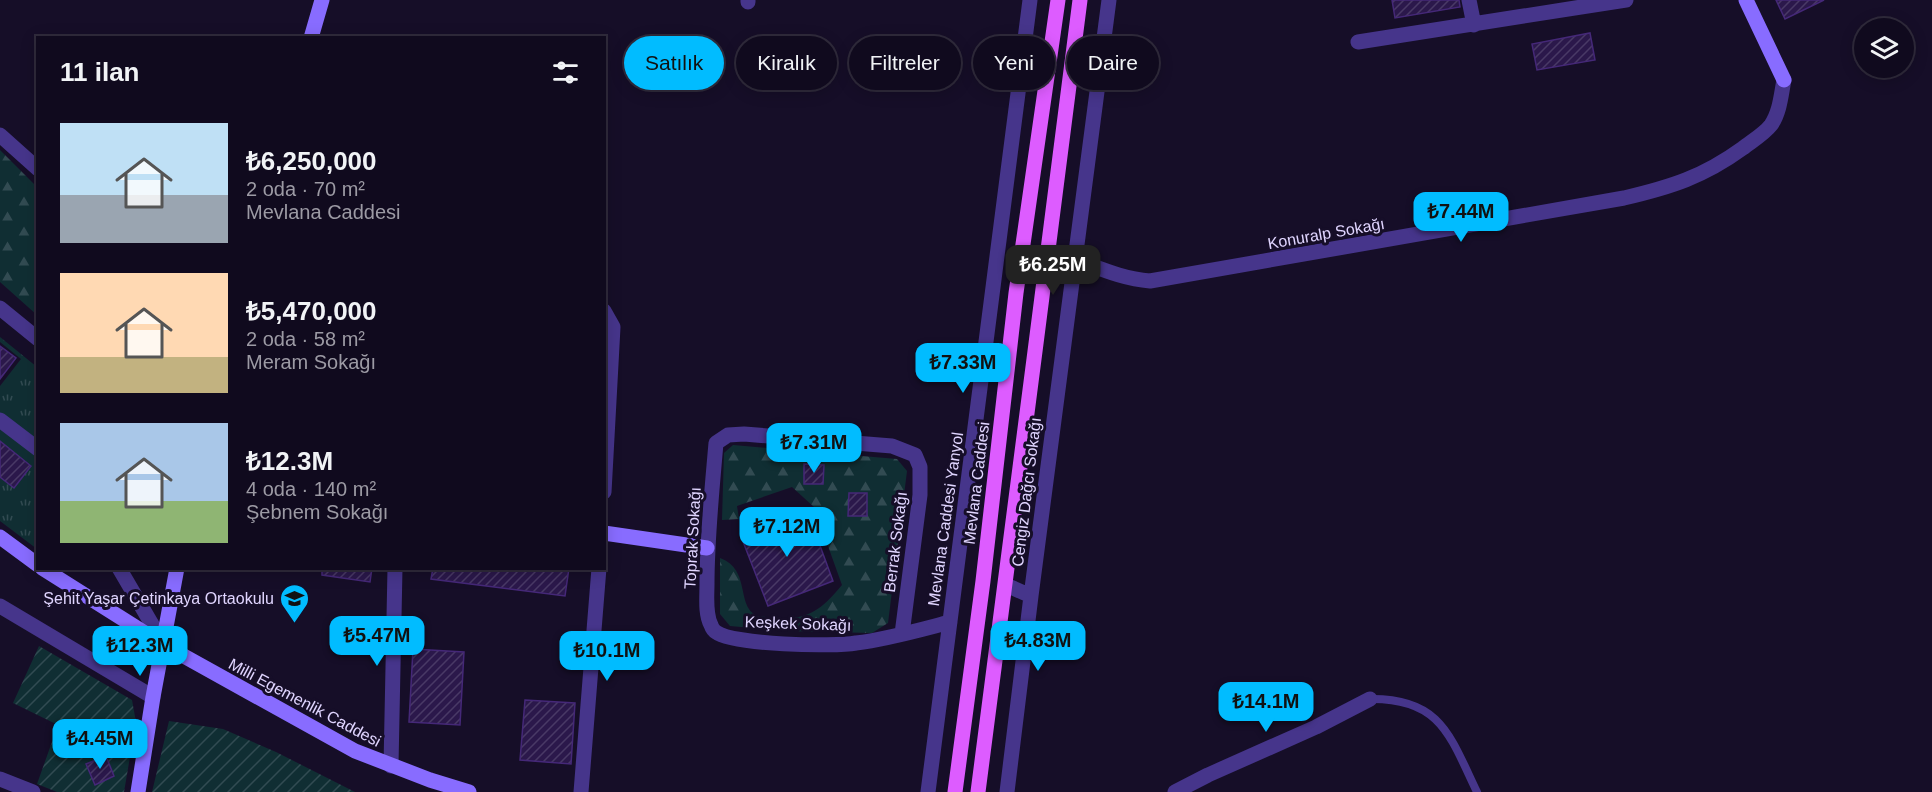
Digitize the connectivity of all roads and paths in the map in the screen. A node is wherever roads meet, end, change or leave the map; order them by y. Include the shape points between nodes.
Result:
1 (322, 0) edge
2 (1030, 0) edge
3 (1058, 0) edge
4 (1080, 0) edge
5 (1109, 0) edge
6 (1469, 0) edge
7 (1626, 0) edge
8 (1746, 0) edge
9 (1474, 25) junction
10 (312, 36) edge
11 (1358, 42) dead end
12 (0, 135) edge
13 (36, 167) edge
14 (1074, 259) junction
15 (0, 308) edge
16 (606, 314) edge
17 (36, 337) edge
18 (0, 420) edge
19 (36, 447) edge
20 (915, 456) joint
21 (606, 459) edge
22 (606, 533) edge
23 (0, 537) edge
24 (707, 548) junction
25 (36, 563) edge
26 (46, 570) edge
27 (119, 570) edge
28 (177, 570) edge
29 (395, 570) edge
30 (599, 570) edge
31 (1006, 585) junction
32 (1031, 596) junction
33 (0, 606) edge
34 (950, 622) junction
35 (716, 633) joint
36 (902, 634) junction
37 (164, 645) junction
38 (153, 697) junction
39 (1370, 699) joint
40 (391, 766) junction
41 (0, 779) edge
42 (33, 792) edge
43 (138, 792) edge
44 (469, 792) edge
45 (581, 792) edge
46 (928, 792) edge
47 (955, 792) edge
48 (978, 792) edge
49 (1007, 792) edge
50 (1175, 792) edge
51 (1477, 792) edge

1 - 10 street
2 - 34 street, Mevlana Caddesi Yanyol
3 - 47 main road, Mevlana Caddesi via 1016,293
4 - 31 main road
5 - 14 street, Cengiz Dağcı Sokağı
6 - 9 street
7 - 9 street
8 - 14 street, Konuralp Sokağı via 1784,80 1777,112 1771,125 1758,137 1725,161 1687,181 1614,200 1150,281 1126,278
9 - 11 street
12 - 13 street
14 - 32 street, Cengiz Dağcı Sokağı
15 - 17 street
16 - 21 street via 614,327
18 - 19 street
20 - 24 street, Toprak Sokağı via 892,446 728,435 716,443
20 - 36 street, Berrak Sokağı via 920,467 920,495
22 - 24 street
23 - 25 street, Milli Egemenlik Caddesi
24 - 35 street, Toprak Sokağı via 708,614
26 - 37 street, Milli Egemenlik Caddesi
27 - 37 street
28 - 37 street
29 - 40 street
30 - 45 street
31 - 32 street
31 - 48 main road
32 - 49 street, Cengiz Dağcı Sokağı
33 - 38 street
34 - 36 street, Keşkek Sokağı
34 - 46 street, Mevlana Caddesi Yanyol
35 - 36 street, Keşkek Sokağı via 736,639 816,644 853,644
37 - 38 street
37 - 40 street, Milli Egemenlik Caddesi via 355,751
38 - 43 street
39 - 50 street
39 - 51 lane via 1408,702 1439,722
40 - 44 street, Milli Egemenlik Caddesi
41 - 42 street

